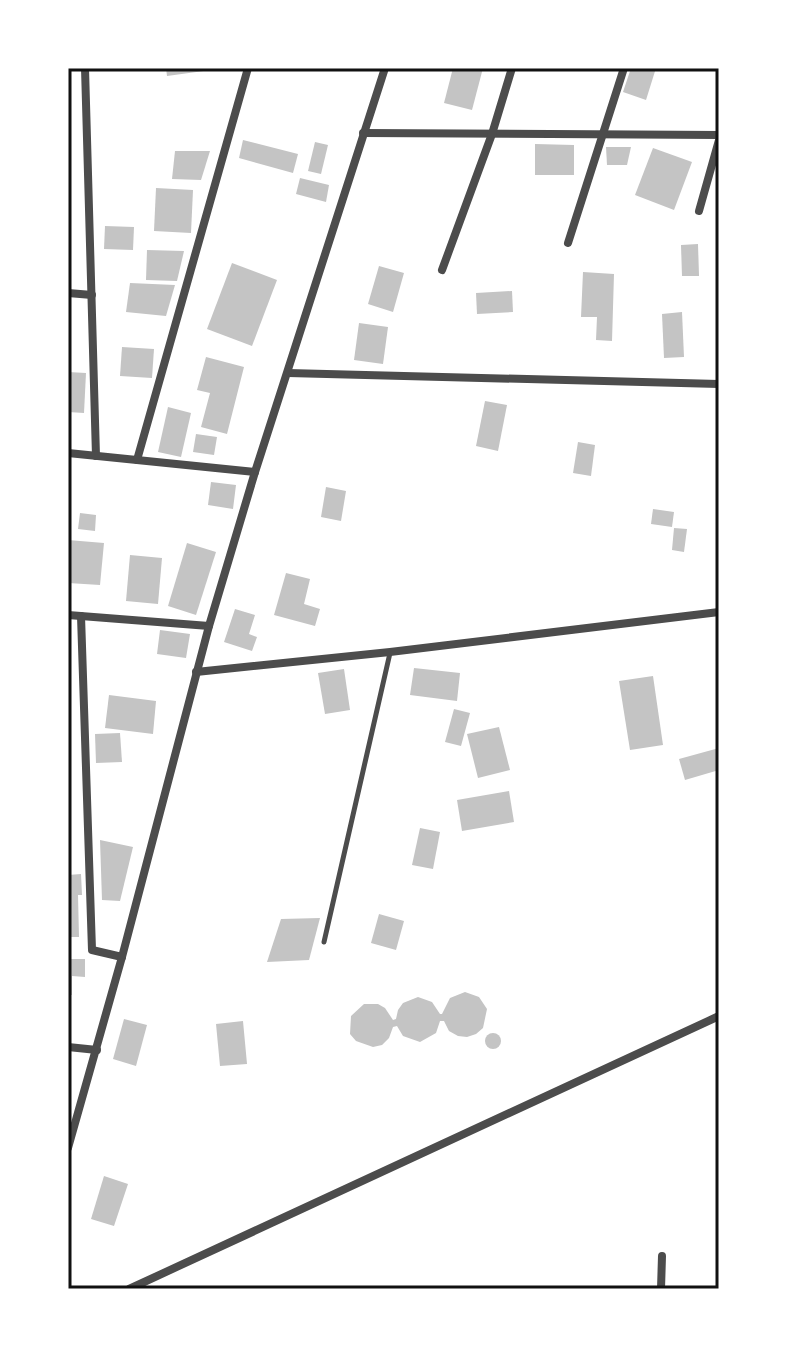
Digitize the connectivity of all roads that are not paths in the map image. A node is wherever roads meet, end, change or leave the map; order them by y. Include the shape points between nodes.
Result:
1 (85, 68) edge
2 (248, 68) edge
3 (385, 68) edge
4 (512, 68) edge
5 (624, 68) edge
6 (363, 133) junction
7 (492, 134) junction
8 (602, 135) junction
9 (719, 138) edge
10 (699, 211) dead end
11 (568, 243) dead end
12 (442, 270) dead end
13 (68, 293) edge
14 (92, 295) junction
15 (288, 373) junction
16 (719, 384) edge
17 (68, 453) edge
18 (96, 456) junction
19 (137, 460) junction
20 (255, 472) junction
21 (719, 612) edge
22 (68, 615) edge
23 (81, 616) junction
24 (209, 626) junction
25 (390, 652) junction
26 (196, 672) junction
27 (324, 942) dead end
28 (122, 957) junction
29 (719, 1016) edge
30 (68, 1047) edge
31 (97, 1050) junction
32 (68, 1148) edge
33 (662, 1256) dead end
34 (129, 1289) edge
35 (661, 1289) edge

1 - 14 street
2 - 19 street
3 - 6 street
4 - 7 street
5 - 8 street
6 - 7 street
6 - 15 street
7 - 8 street
7 - 12 street
8 - 9 street
8 - 11 street
9 - 10 street
13 - 14 street
14 - 18 street
15 - 16 street
15 - 20 street
17 - 18 street
18 - 19 street
19 - 20 street
20 - 24 street
21 - 25 street
22 - 23 street
23 - 24 street
23 - 28 street via 92,950
24 - 26 street
25 - 26 street
25 - 27 lane
26 - 28 street
28 - 31 street
29 - 34 street
30 - 31 street
31 - 32 street
33 - 35 street

